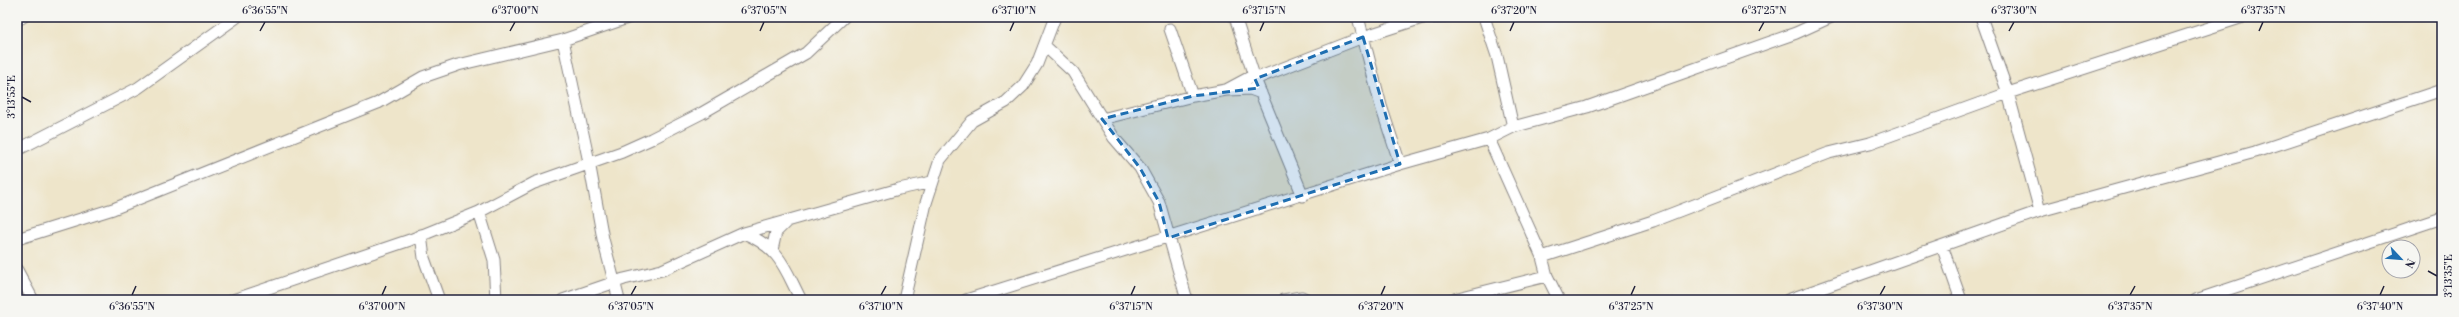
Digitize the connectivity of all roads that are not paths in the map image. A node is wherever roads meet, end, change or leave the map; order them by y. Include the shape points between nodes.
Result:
1 (23, 17) edge
2 (237, 17) edge
3 (627, 17) edge
4 (844, 17) edge
5 (1055, 17) edge
6 (1235, 17) edge
7 (1358, 17) edge
8 (1442, 17) edge
9 (1484, 17) edge
10 (1831, 17) edge
11 (1981, 17) edge
12 (2243, 17) edge
13 (17, 20) edge
14 (1170, 29) dead end
15 (1363, 37) junction
16 (563, 40) junction
17 (1045, 46) junction
18 (1254, 77) junction
19 (1226, 90) junction
20 (2442, 90) edge
21 (1261, 93) junction
22 (2008, 93) junction
23 (1193, 96) junction
24 (1102, 119) junction
25 (1513, 127) junction
26 (1489, 139) junction
27 (17, 150) edge
28 (589, 162) junction
29 (1400, 164) junction
30 (932, 182) junction
31 (1302, 196) junction
32 (2040, 211) junction
33 (479, 212) junction
34 (2442, 218) edge
35 (788, 220) junction
36 (744, 233) junction
37 (421, 235) junction
38 (1168, 238) junction
39 (17, 239) edge
40 (1942, 246) junction
41 (772, 250) junction
42 (1542, 257) junction
43 (17, 270) edge
44 (1547, 276) junction
45 (614, 284) junction
46 (34, 300) edge
47 (233, 300) edge
48 (439, 300) edge
49 (496, 300) edge
50 (563, 300) edge
51 (619, 300) edge
52 (801, 300) edge
53 (904, 300) edge
54 (966, 300) edge
55 (1187, 300) edge
56 (1283, 300) edge
57 (1308, 300) edge
58 (1450, 300) edge
59 (1559, 300) edge
60 (1788, 300) edge
61 (1961, 300) edge
62 (2196, 300) edge

1 - 13 street
2 - 27 street via 138,88
3 - 16 street
4 - 28 street via 806,53 702,113 622,152
5 - 17 street
6 - 18 street
7 - 15 street
8 - 15 street via 1422,18
9 - 25 street via 1497,56
10 - 25 street via 1796,33 1587,107
11 - 22 street
12 - 22 street
14 - 23 street
15 - 18 street
15 - 29 street via 1381,106
16 - 28 street
16 - 39 street via 458,65 422,77 378,103 113,209
17 - 24 street via 1073,72
17 - 30 street via 1023,86 1006,102 980,115 968,125 940,160
18 - 19 street
18 - 21 street
19 - 21 street via 1250,89
19 - 23 street
20 - 32 street via 2255,152
21 - 31 street
22 - 32 street
22 - 42 street via 1870,143 1830,154 1653,221
23 - 24 street
24 - 38 street via 1114,138 1129,153 1159,202
25 - 26 street
26 - 29 street
26 - 42 street
28 - 33 street via 534,183
28 - 45 street
29 - 31 street
30 - 35 street
30 - 53 street
31 - 38 street
32 - 40 street
33 - 37 street
33 - 49 street via 494,260
34 - 62 street
35 - 36 street
35 - 41 street via 776,232
36 - 41 street via 758,239
36 - 45 street via 662,270
37 - 47 street
37 - 48 street via 424,258
38 - 54 street
38 - 55 street
40 - 60 street
40 - 61 street
41 - 52 street via 791,277
42 - 44 street
43 - 46 street
44 - 58 street
44 - 59 street
45 - 50 street via 572,295
45 - 51 street
56 - 57 street via 1302,297

